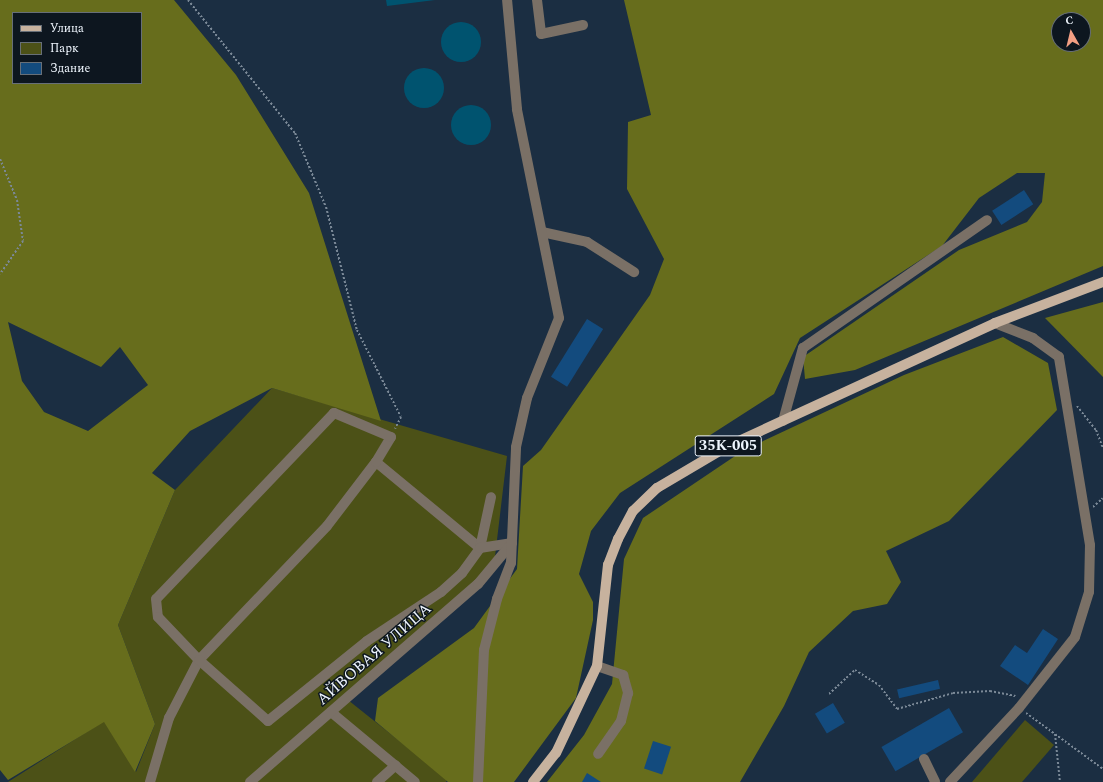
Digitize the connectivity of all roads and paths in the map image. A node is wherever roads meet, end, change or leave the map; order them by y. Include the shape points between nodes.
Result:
1 (188, 0) edge
2 (507, 0) edge
3 (537, 0) edge
4 (583, 25) dead end
5 (0, 159) edge
6 (987, 220) dead end
7 (542, 232) junction
8 (634, 272) dead end
9 (0, 274) edge
10 (1103, 282) edge
11 (996, 323) junction
12 (1066, 393) junction
13 (783, 421) junction
14 (391, 437) junction
15 (1103, 448) edge
16 (376, 462) junction
17 (491, 497) dead end
18 (512, 543) junction
19 (480, 548) junction
20 (199, 660) junction
21 (597, 666) junction
22 (829, 694) dead end
23 (1019, 708) junction
24 (331, 712) junction
25 (1054, 733) junction
26 (598, 754) dead end
27 (924, 759) dead end
28 (396, 765) junction
29 (1103, 769) edge
30 (150, 782) edge
31 (250, 782) edge
32 (377, 782) edge
33 (416, 782) edge
34 (478, 782) edge
35 (533, 782) edge
36 (935, 782) edge
37 (950, 782) edge
38 (1060, 782) edge

1 - 14 path via 295,133 326,206 357,330 401,417
2 - 7 street via 517,109
3 - 4 street via 541,34
5 - 9 path via 17,200 23,241
6 - 13 street via 803,348
7 - 8 street via 586,242
7 - 18 street via 559,318 527,398 516,447
10 - 11 main road, 35К-005
11 - 12 street via 1033,338 1059,357
11 - 13 main road, 35К-005
12 - 15 path via 1096,430
12 - 23 street via 1090,545 1089,592 1075,637
13 - 21 main road, 35К-005 via 728,446 657,488 633,511 608,565
14 - 16 street
14 - 20 street via 334,413 156,599 158,617
16 - 19 street
16 - 20 street via 317,538
17 - 19 street
18 - 19 street
18 - 24 street, АЙВОВАЯ УЛИЦА via 478,584
18 - 34 street via 511,563 497,599 484,650
19 - 20 street via 462,573 441,592 367,641 268,721
20 - 30 street via 169,718
21 - 26 street via 623,675 628,693 621,721
21 - 35 main road, 35К-005 via 556,753
22 - 23 path via 855,670 879,685 897,709 953,693 990,691 1016,695
23 - 25 path
23 - 37 street
24 - 28 street
24 - 31 street, АЙВОВАЯ УЛИЦА
25 - 29 path
25 - 38 path
27 - 36 street
28 - 32 street
28 - 33 street

